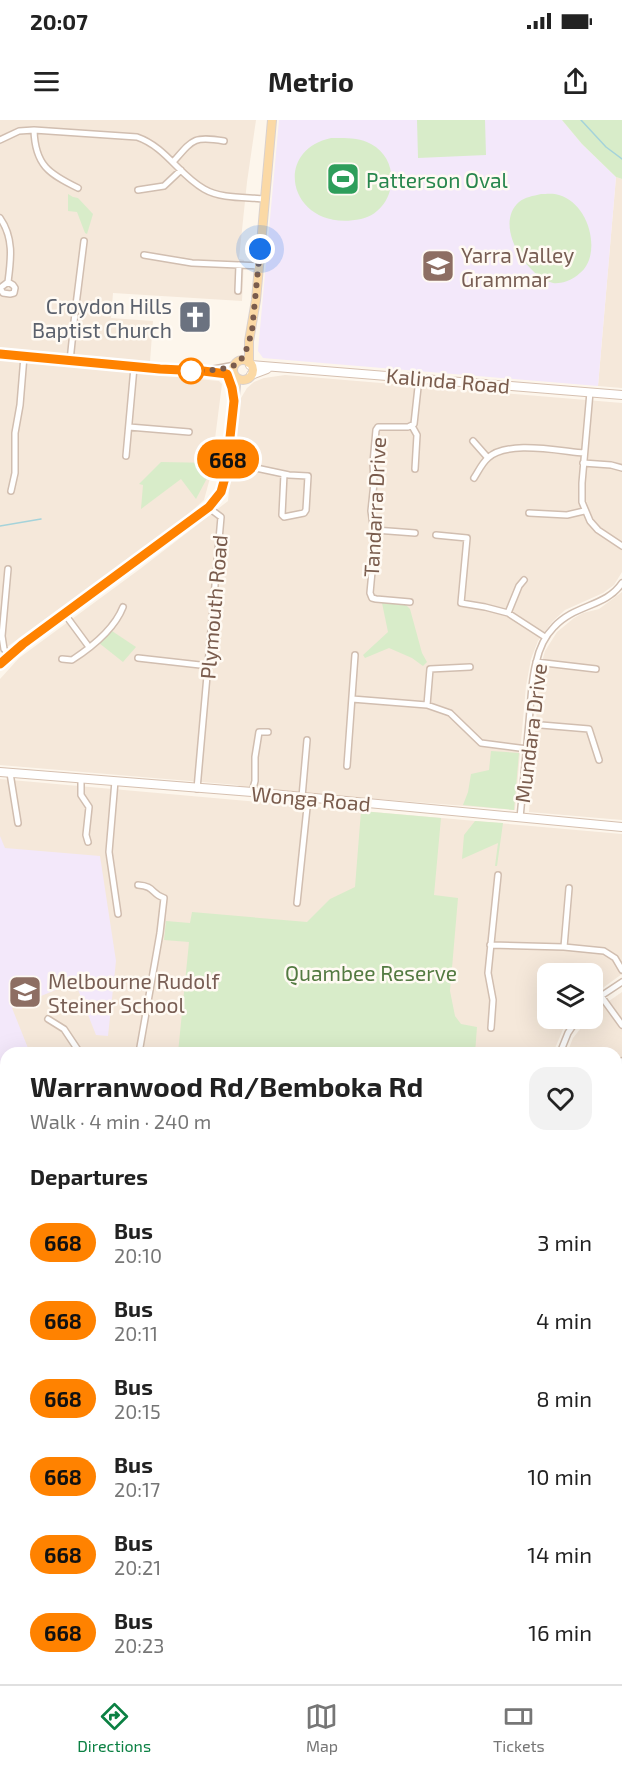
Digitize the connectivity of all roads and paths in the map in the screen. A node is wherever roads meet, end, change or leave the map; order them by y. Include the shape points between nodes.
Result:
1 (272, 120) edge
2 (34, 130) junction
3 (0, 140) edge
4 (224, 141) dead end
5 (174, 161) junction
6 (181, 170) junction
7 (78, 188) dead end
8 (138, 190) dead end
9 (265, 199) junction
10 (0, 218) edge
11 (84, 241) dead end
12 (144, 255) dead end
13 (239, 265) junction
14 (259, 266) junction
15 (8, 282) dead end
16 (238, 291) dead end
17 (249, 341) junction
18 (0, 354) edge
19 (24, 356) junction
20 (70, 361) junction
21 (237, 363) junction
22 (253, 365) junction
23 (134, 367) junction
24 (274, 367) junction
25 (203, 371) junction
26 (239, 376) junction
27 (419, 378) junction
28 (590, 392) junction
29 (622, 395) edge
30 (234, 401) junction
31 (412, 426) junction
32 (129, 427) junction
33 (189, 432) dead end
34 (473, 441) dead end
35 (584, 453) junction
36 (126, 456) dead end
37 (488, 458) junction
38 (583, 463) junction
39 (622, 468) edge
40 (415, 469) dead end
41 (227, 470) junction
42 (284, 474) junction
43 (474, 478) dead end
44 (11, 491) dead end
45 (209, 507) junction
46 (584, 511) junction
47 (529, 513) dead end
48 (375, 530) junction
49 (415, 533) dead end
50 (436, 535) dead end
51 (622, 546) edge
52 (8, 569) dead end
53 (524, 580) dead end
54 (622, 583) edge
55 (3, 597) edge
56 (410, 602) dead end
57 (123, 607) dead end
58 (508, 613) junction
59 (64, 614) junction
60 (545, 637) junction
61 (88, 647) junction
62 (9, 655) junction
63 (355, 656) dead end
64 (138, 658) dead end
65 (62, 659) dead end
66 (536, 662) junction
67 (0, 664) edge
68 (208, 666) junction
69 (470, 667) dead end
70 (596, 669) dead end
71 (351, 699) junction
72 (427, 705) junction
73 (529, 723) junction
74 (268, 732) dead end
75 (307, 740) dead end
76 (526, 749) junction
77 (599, 760) dead end
78 (347, 766) dead end
79 (0, 772) edge
80 (10, 773) junction
81 (81, 778) junction
82 (115, 781) junction
83 (197, 789) junction
84 (252, 792) junction
85 (305, 797) junction
86 (520, 818) junction
87 (18, 823) dead end
88 (622, 826) edge
89 (88, 842) dead end
90 (498, 875) dead end
91 (138, 885) dead end
92 (569, 888) dead end
93 (297, 903) dead end
94 (118, 914) dead end
95 (490, 945) junction
96 (564, 947) junction
97 (622, 970) edge
98 (622, 982) edge
99 (603, 995) edge
100 (603, 997) edge
101 (48, 1019) dead end
102 (622, 1024) edge
103 (491, 1028) dead end
104 (572, 1029) edge
105 (76, 1047) edge
106 (140, 1047) edge
107 (563, 1047) edge

1 - 9 main road
2 - 3 street via 19,131
2 - 5 street via 137,137
2 - 7 street via 36,152 45,168
4 - 5 street via 198,139
5 - 6 street
6 - 8 street via 164,186
6 - 9 street via 216,194
9 - 14 main road
10 - 15 street via 10,239
11 - 20 street
12 - 13 street
13 - 14 street
13 - 16 street
14 - 17 main road
17 - 21 main road
17 - 22 main road
18 - 19 street
19 - 20 street
19 - 44 street
20 - 23 street
21 - 22 main road
21 - 25 street
21 - 26 main road via 233,370
22 - 24 main road, Kalinda Road
22 - 26 main road via 252,370
23 - 25 street
23 - 32 street
24 - 26 main road, Kalinda Road
24 - 27 main road, Kalinda Road
25 - 26 street
26 - 30 main road, Plymouth Road
26 - 30 street via 232,388
27 - 28 main road, Kalinda Road
27 - 31 street, Tandarra Drive
28 - 29 main road, Kalinda Road
28 - 35 street
30 - 41 main road, Plymouth Road
31 - 40 street via 417,435
31 - 48 street, Tandarra Drive via 380,426 376,430 372,463
32 - 33 street
32 - 36 street
34 - 37 street
35 - 37 street via 516,448
35 - 38 street
37 - 43 street
38 - 39 street
38 - 46 street
41 - 42 street via 256,468
41 - 45 main road, Plymouth Road via 221,492
42 - 42 street via 282,515 304,513 308,476
45 - 59 main road
45 - 68 street, Plymouth Road via 221,517
46 - 47 street via 567,515
46 - 51 street via 598,530
48 - 49 street
48 - 56 street, Tandarra Drive via 372,598
50 - 58 street via 467,538 461,603
52 - 55 street
53 - 58 street
54 - 60 street, Mundara Drive via 606,599 567,615
55 - 62 street via 2,636
57 - 61 street via 108,631
58 - 60 street
59 - 61 street
59 - 62 main road
60 - 66 street, Mundara Drive
61 - 65 street via 72,660
62 - 67 main road
63 - 71 street
64 - 68 street
66 - 70 street
66 - 73 street, Mundara Drive
68 - 83 street, Plymouth Road
69 - 72 street via 430,669
71 - 72 street
71 - 78 street
72 - 76 street via 450,713 481,743
73 - 76 street, Mundara Drive
73 - 77 street via 589,729
74 - 84 street via 259,732
75 - 85 street
76 - 86 street, Mundara Drive
79 - 80 main road, Wonga Road
80 - 81 main road, Wonga Road
80 - 87 street
81 - 82 main road, Wonga Road
81 - 89 street via 81,795 89,807
82 - 83 main road, Wonga Road
82 - 94 street via 109,852
83 - 84 main road, Wonga Road
84 - 85 main road, Wonga Road
85 - 86 main road, Wonga Road
85 - 93 street
86 - 88 main road, Wonga Road
90 - 95 street
91 - 106 street via 148,886 164,898
92 - 96 street
95 - 96 street
95 - 103 street
96 - 97 street via 604,951 615,958
98 - 99 street
100 - 102 street
101 - 105 street via 64,1029
104 - 107 street

